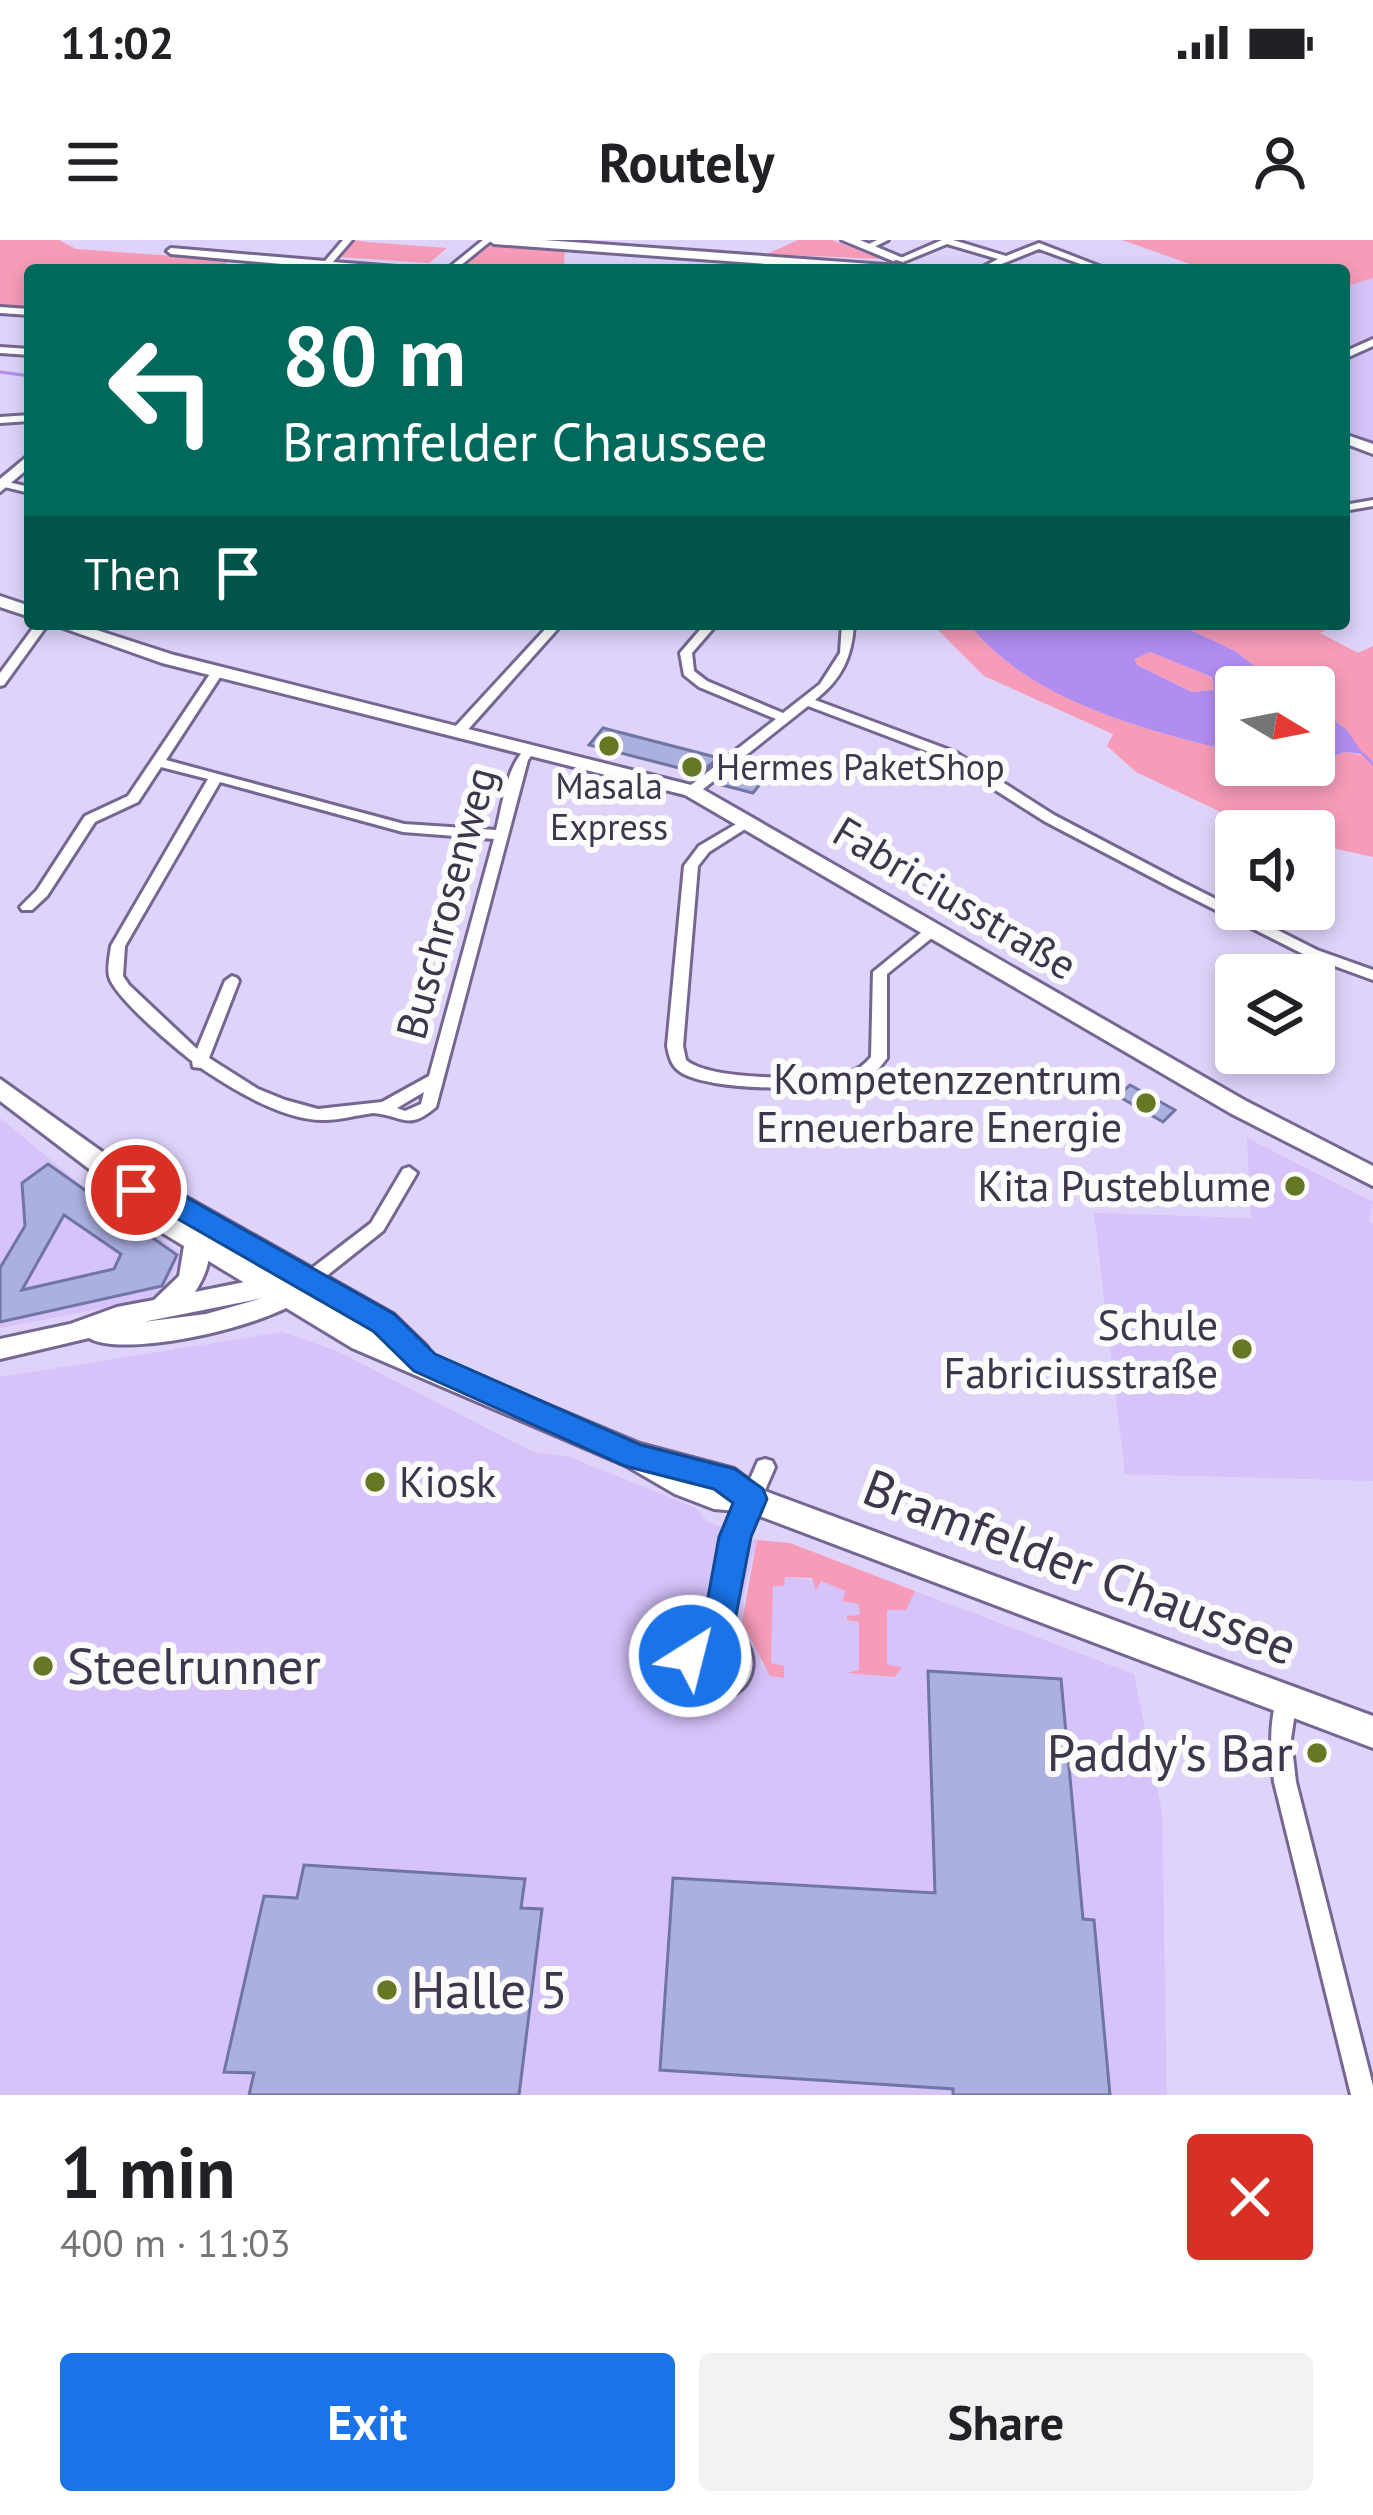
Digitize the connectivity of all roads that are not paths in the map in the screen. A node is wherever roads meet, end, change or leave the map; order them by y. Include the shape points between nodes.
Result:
1 (183, 240) edge
2 (348, 240) edge
3 (491, 240) edge
4 (848, 240) edge
5 (947, 241) edge
6 (772, 245) dead end
7 (876, 246) edge
8 (744, 257) junction
9 (1004, 258) junction
10 (314, 264) edge
11 (327, 264) edge
12 (458, 264) edge
13 (728, 264) edge
14 (853, 264) edge
15 (905, 264) edge
16 (997, 264) edge
17 (1089, 264) edge
18 (24, 465) edge
19 (2, 486) edge
20 (38, 630) edge
21 (81, 630) edge
22 (551, 630) edge
23 (706, 630) edge
24 (847, 630) edge
25 (218, 671) junction
26 (0, 682) edge
27 (810, 702) junction
28 (783, 716) junction
29 (459, 731) junction
30 (530, 748) junction
31 (159, 762) junction
32 (215, 778) junction
33 (692, 791) junction
34 (748, 820) junction
35 (502, 835) junction
36 (27, 907) dead end
37 (933, 930) junction
38 (1373, 974) edge
39 (232, 981) dead end
40 (199, 1063) junction
41 (0, 1088) edge
42 (409, 1173) dead end
43 (1373, 1177) edge
44 (136, 1190) junction
45 (195, 1241) junction
46 (289, 1288) junction
47 (159, 1309) junction
48 (73, 1334) junction
49 (0, 1349) edge
50 (758, 1483) junction
51 (718, 1636) dead end
52 (1286, 1699) junction
53 (1373, 1732) edge
54 (1363, 2095) edge

1 - 10 street via 171,251
2 - 11 street
3 - 8 street
3 - 12 street
4 - 7 street
5 - 9 street
5 - 15 street
6 - 8 street
8 - 13 street
8 - 14 street
9 - 16 street
9 - 17 street via 1048,248
18 - 19 street
20 - 26 street
21 - 25 street, Fabriciusstraße
22 - 29 street
23 - 28 street via 686,653 688,672
24 - 27 street via 843,662
25 - 29 street, Fabriciusstraße
25 - 31 street
27 - 28 street
27 - 38 street via 950,755 1175,884 1312,953
28 - 33 street
29 - 30 street, Fabriciusstraße
30 - 33 street, Fabriciusstraße
30 - 35 street, Buschrosenweg
31 - 32 street
31 - 36 street via 128,804 90,819
32 - 35 street via 403,828
32 - 40 street, Buschrosenweg via 118,946 116,976
33 - 34 street, Fabriciusstraße
34 - 37 street, Fabriciusstraße
34 - 37 street via 704,849 688,875 674,1046 691,1072 792,1079 864,1072 879,1058 880,972
35 - 40 street, Buschrosenweg via 435,1079 386,1107 340,1116 310,1113
37 - 43 street, Fabriciusstraße
39 - 40 street
41 - 44 main road, Bramfelder Chaussee
42 - 46 street via 376,1227
44 - 45 main road, Bramfelder Chaussee via 156,1216
44 - 46 main road, Bramfelder Chaussee via 174,1203
45 - 46 main road, Bramfelder Chaussee
45 - 47 street via 186,1286
46 - 47 street
46 - 48 street via 223,1318
46 - 50 main road, Bramfelder Chaussee via 362,1340 714,1496
47 - 48 street
48 - 49 street
50 - 51 street via 735,1537
50 - 52 main road, Bramfelder Chaussee
52 - 53 main road, Bramfelder Chaussee
52 - 54 street via 1286,1782

